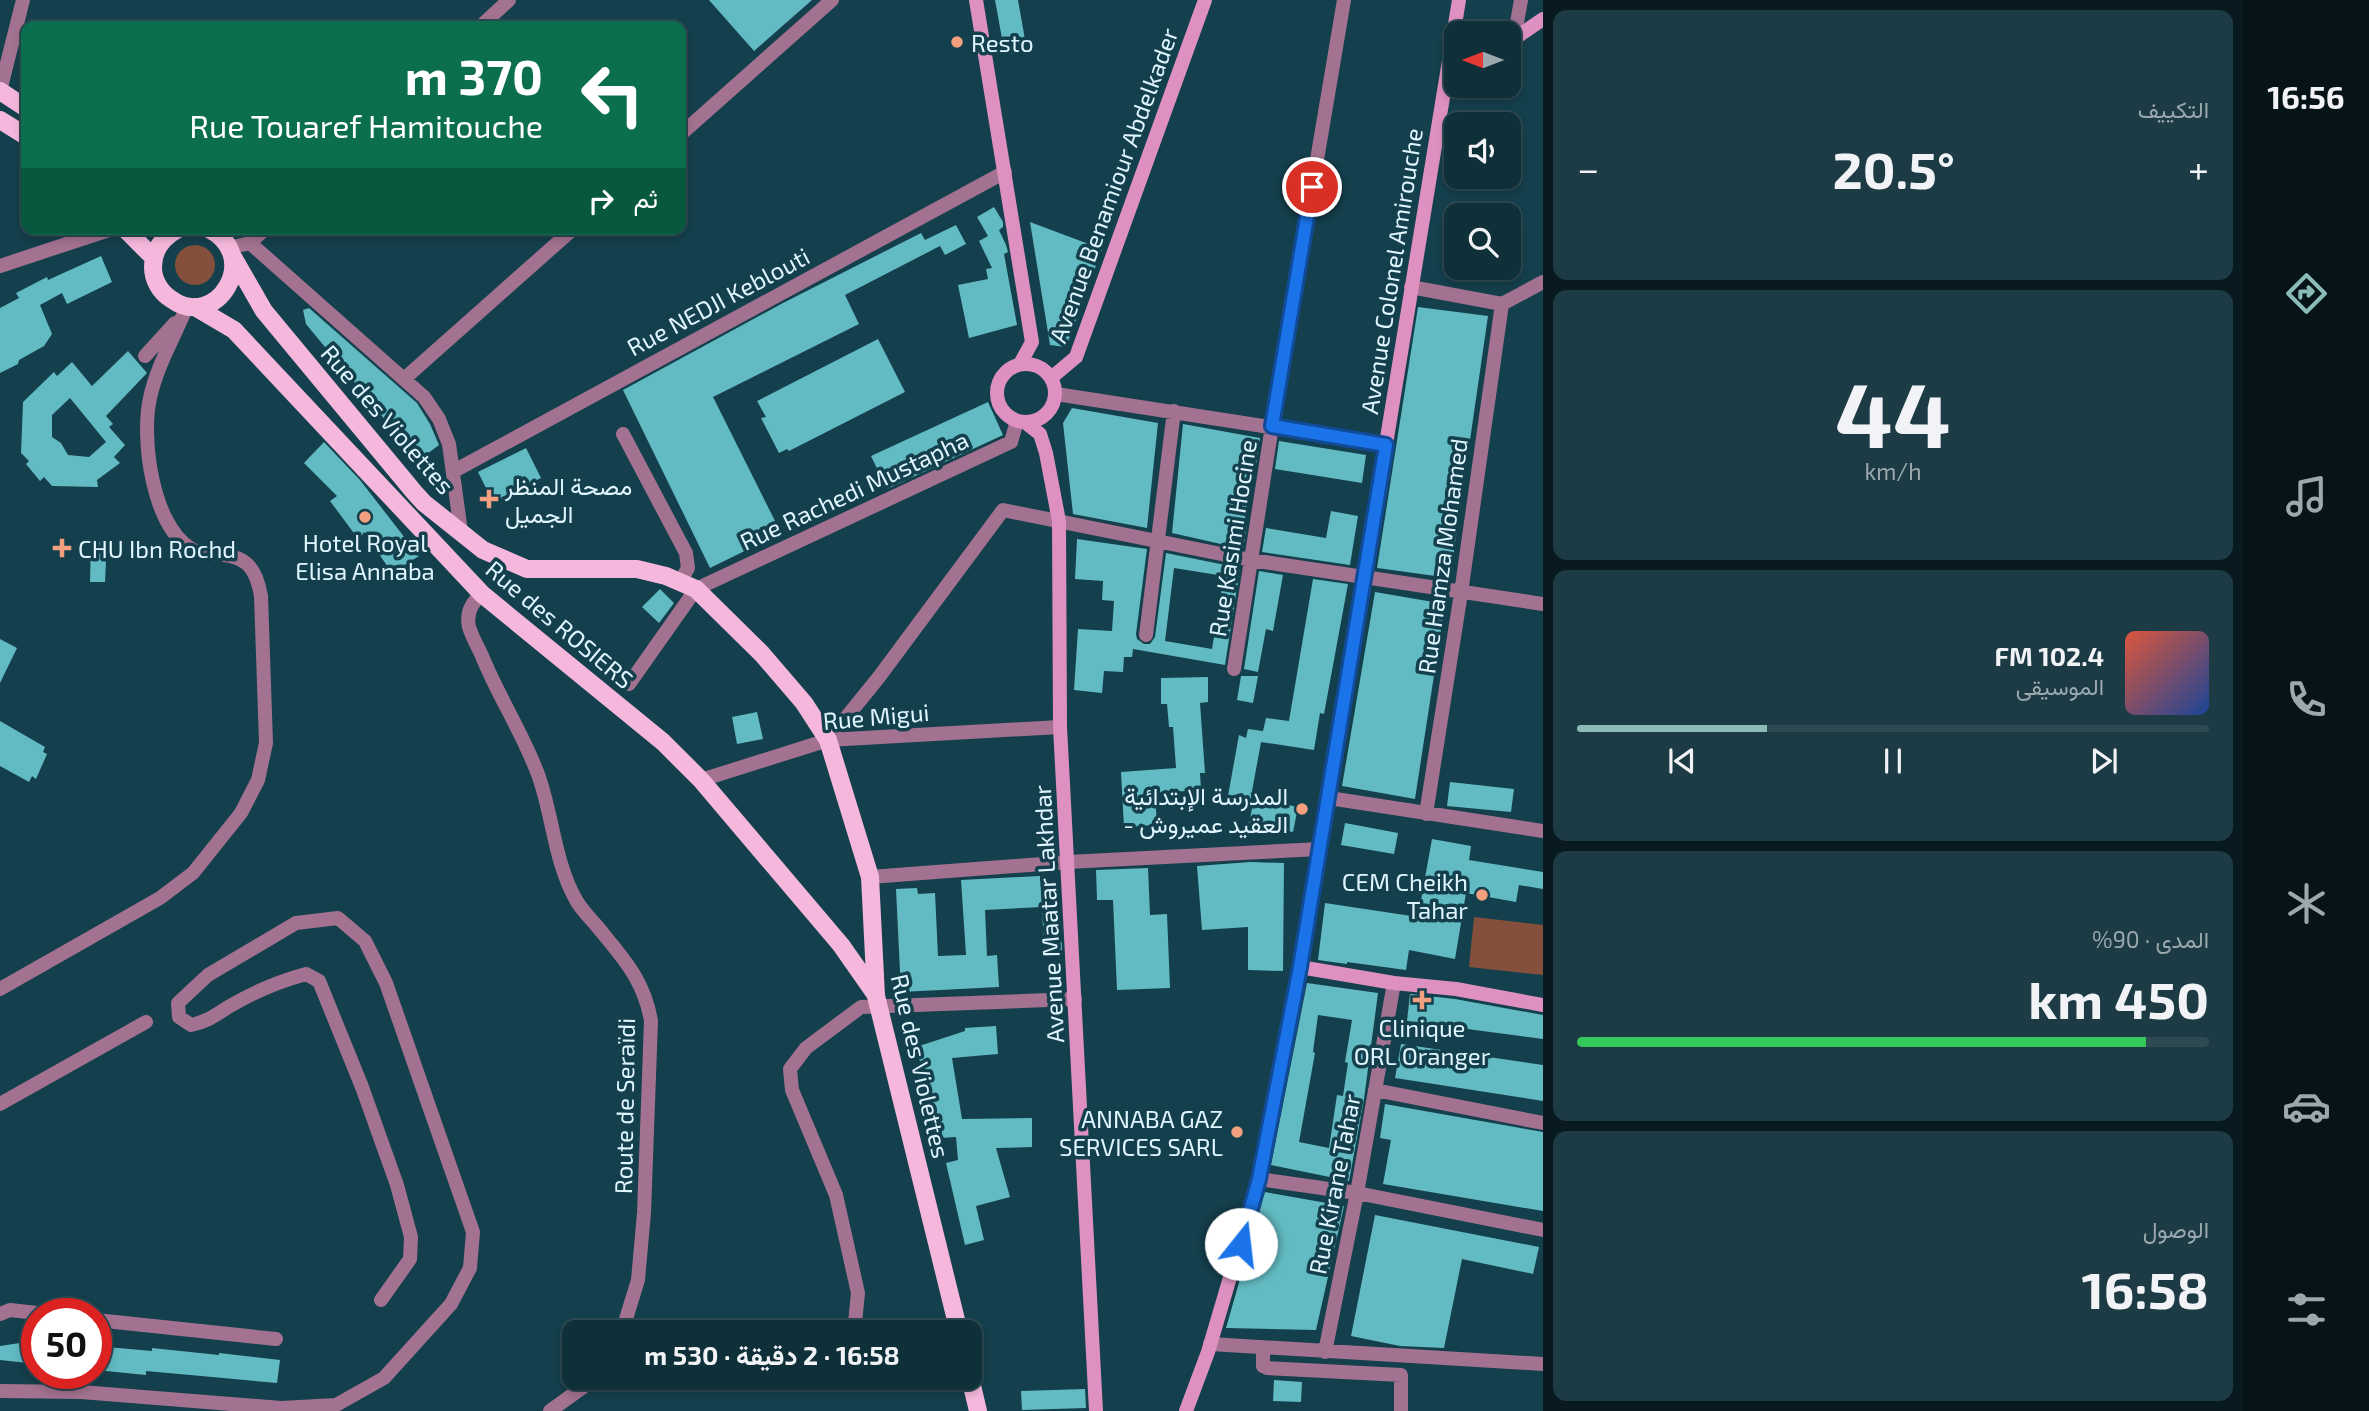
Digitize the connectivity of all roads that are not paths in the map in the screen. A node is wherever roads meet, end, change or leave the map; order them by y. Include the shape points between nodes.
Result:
1 (23, 0) edge
2 (509, 0) edge
3 (832, 0) edge
4 (976, 0) edge
5 (1205, 0) edge
6 (1344, 0) edge
7 (1459, 0) edge
8 (1521, 0) edge
9 (1543, 19) edge
10 (486, 21) edge
11 (1457, 21) edge
12 (1516, 21) edge
13 (1521, 34) edge
14 (0, 91) edge
15 (1448, 98) edge
16 (21, 105) edge
17 (0, 120) edge
18 (686, 130) edge
19 (21, 133) edge
20 (1005, 172) junction
21 (94, 235) edge
22 (131, 235) edge
23 (167, 235) edge
24 (217, 235) edge
25 (259, 235) edge
26 (566, 235) edge
27 (250, 243) junction
28 (231, 253) junction
29 (154, 258) junction
30 (0, 266) edge
31 (1543, 282) edge
32 (1411, 287) junction
33 (1502, 304) junction
34 (189, 309) junction
35 (145, 356) dead end
36 (1020, 364) junction
37 (404, 379) junction
38 (1052, 379) junction
39 (1056, 394) junction
40 (1174, 411) junction
41 (1022, 422) junction
42 (1272, 426) junction
43 (623, 434) dead end
44 (1386, 445) junction
45 (454, 471) junction
46 (1059, 521) junction
47 (461, 532) junction
48 (1158, 541) junction
49 (1251, 560) junction
50 (1365, 579) junction
51 (688, 586) junction
52 (1461, 593) junction
53 (482, 594) junction
54 (1543, 604) edge
55 (1146, 635) dead end
56 (1234, 669) dead end
57 (629, 684) dead end
58 (1060, 727) junction
59 (828, 740) junction
60 (701, 780) junction
61 (1329, 797) junction
62 (1426, 814) junction
63 (1543, 831) edge
64 (1320, 849) junction
65 (1068, 862) junction
66 (870, 877) junction
67 (1300, 967) junction
68 (1394, 983) junction
69 (0, 989) edge
70 (1075, 999) junction
71 (878, 1002) junction
72 (1543, 1005) edge
73 (146, 1022) dead end
74 (1375, 1090) junction
75 (0, 1104) edge
76 (1543, 1123) edge
77 (1259, 1179) junction
78 (1357, 1193) junction
79 (1543, 1230) edge
80 (381, 1300) dead end
81 (21, 1311) edge
82 (0, 1314) edge
83 (626, 1320) edge
84 (855, 1320) edge
85 (955, 1320) edge
86 (112, 1322) edge
87 (276, 1339) dead end
88 (1210, 1343) junction
89 (1263, 1347) junction
90 (1325, 1352) junction
91 (1543, 1364) edge
92 (579, 1390) edge
93 (973, 1390) edge
94 (0, 1391) edge
95 (551, 1411) edge
96 (978, 1411) edge
97 (1096, 1411) edge
98 (1186, 1411) edge
99 (1401, 1411) edge

1 - 14 street
2 - 10 street
3 - 18 street
4 - 20 main road
5 - 38 main road, Avenue Benamiour Abdelkader via 1076,357
6 - 42 street, Rue Kasimi Hocine
7 - 11 main road, Avenue Colonel Amirouche
8 - 12 street
9 - 13 main road
14 - 16 main road
15 - 32 main road, Avenue Colonel Amirouche
17 - 19 main road
20 - 36 main road via 1032,342
20 - 45 street, Rue NEDJI Keblouti
21 - 30 street
22 - 29 main road
23 - 29 main road
24 - 28 main road, Rue des Violettes
25 - 27 street
26 - 37 street
27 - 28 street
27 - 37 street
28 - 34 main road via 234,269 225,291 206,305
28 - 47 main road, Rue des Violettes via 264,311 424,503
29 - 34 main road, Rue des ROSIERS via 157,284 165,295
31 - 33 street
32 - 33 street
32 - 44 main road, Avenue Colonel Amirouche
33 - 52 street, Rue Hamza Mohamed
34 - 35 street
34 - 53 main road, Rue des ROSIERS via 234,330
34 - 69 street via 159,368 150,397 146,446 157,498 178,537 191,549 237,556 258,577 266,743 258,780 241,813 193,873 160,898
36 - 38 main road via 1038,366
36 - 41 main road via 1004,374 997,391 1002,410
37 - 45 street via 439,419
38 - 39 main road
39 - 40 street
39 - 41 main road via 1050,411 1035,421
40 - 42 street
40 - 48 street
41 - 46 main road, Avenue Maatar Lakhdar via 1040,434
41 - 51 street, Rue Rachedi Mustapha via 1011,442
42 - 44 street
42 - 49 street, Rue Kasimi Hocine
43 - 51 street via 686,553
44 - 50 main road, Avenue Colonel Amirouche
45 - 47 street
46 - 48 street
46 - 58 main road, Avenue Maatar Lakhdar
46 - 59 street via 1003,510
47 - 51 main road, Rue des Violettes via 483,550 527,569 636,569
48 - 49 street
48 - 55 street
49 - 50 street
49 - 56 street, Rue Kasimi Hocine
50 - 52 street
50 - 61 main road, Avenue Colonel Amirouche
51 - 57 street
51 - 59 main road, Rue des Violettes via 762,654
52 - 54 street
52 - 62 street, Rue Hamza Mohamed
53 - 60 main road, Rue des ROSIERS via 663,742
53 - 83 street, Route de Seraïdi via 470,609 470,628 539,777 563,872 577,902 633,971 648,1003 650,1072 643,1226 638,1280
58 - 59 street, Rue Migui
58 - 65 main road, Avenue Maatar Lakhdar
59 - 60 street, Rue Migui
59 - 66 main road, Rue des Violettes
60 - 71 main road, Rue des ROSIERS via 841,945
61 - 62 street
61 - 64 main road, Avenue Colonel Amirouche
62 - 63 street
64 - 65 street
64 - 67 main road, Avenue Colonel Amirouche
65 - 66 street
65 - 70 main road, Avenue Maatar Lakhdar
66 - 71 main road, Rue des Violettes
67 - 68 main road
67 - 77 main road, Avenue Colonel Amirouche
68 - 72 main road
68 - 74 street, Rue Kirane Tahar
70 - 71 street
70 - 97 main road, Avenue Maatar Lakhdar
71 - 84 street via 861,1007 807,1048 790,1069 792,1090 836,1195 858,1293
71 - 85 main road, Rue des Violettes
73 - 75 street
74 - 76 street
74 - 78 street, Rue Kirane Tahar
77 - 78 street
77 - 88 main road, Avenue Colonel Amirouche
78 - 79 street
78 - 90 street, Rue Kirane Tahar
80 - 94 street via 410,1259 411,1237 362,1087 319,981 306,974 286,979 208,1021 191,1024 179,1017 178,1003 200,982 296,923 338,918 365,941 386,983 473,1232 470,1268 451,1304 384,1378 336,1405 281,1408 81,1392
81 - 82 street
86 - 87 street
88 - 89 street
88 - 98 main road, Avenue Colonel Amirouche
89 - 90 street
89 - 99 street via 1267,1368 1401,1375
90 - 91 street
92 - 95 street
93 - 96 main road

